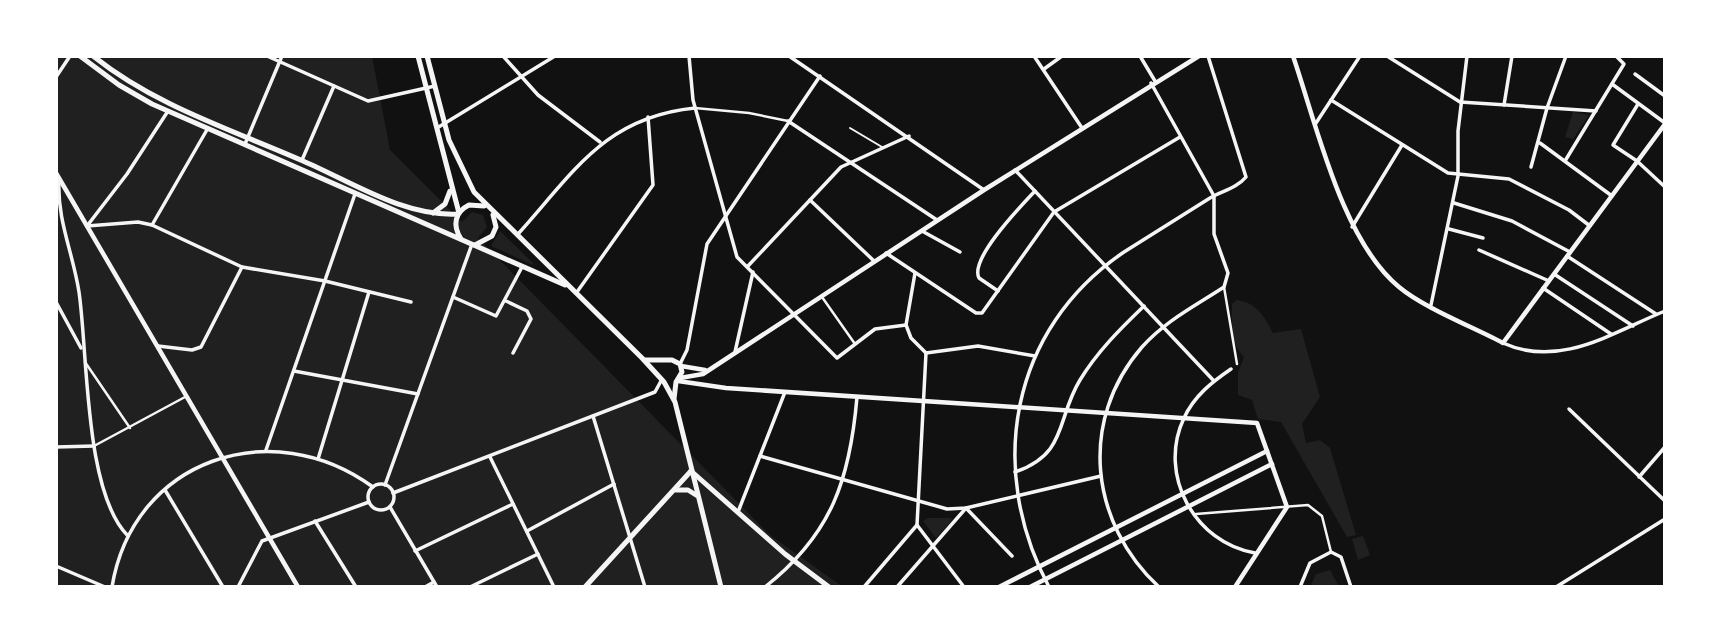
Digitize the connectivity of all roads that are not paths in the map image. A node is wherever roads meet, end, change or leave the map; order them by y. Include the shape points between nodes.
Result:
1 (70, 56) edge
2 (80, 56) edge
3 (93, 56) edge
4 (267, 56) edge
5 (282, 56) edge
6 (418, 56) edge
7 (427, 56) edge
8 (503, 56) edge
9 (555, 56) edge
10 (689, 56) edge
11 (789, 56) edge
12 (1034, 56) edge
13 (1062, 56) edge
14 (1140, 56) edge
15 (1199, 56) edge
16 (1208, 56) edge
17 (1293, 56) edge
18 (1360, 56) edge
19 (1387, 56) edge
20 (1468, 56) edge
21 (1512, 56) edge
22 (1566, 56) edge
23 (1616, 56) edge
24 (280, 61) junction
25 (1043, 69) junction
26 (1635, 74) dead end
27 (56, 76) edge
28 (820, 76) junction
29 (520, 77) junction
30 (1153, 82) junction
31 (1612, 84) junction
32 (334, 86) junction
33 (435, 86) junction
34 (426, 88) junction
35 (1665, 96) edge
36 (1331, 100) junction
37 (1460, 102) junction
38 (1638, 104) junction
39 (1504, 105) junction
40 (695, 108) junction
41 (1547, 108) junction
42 (168, 111) junction
43 (1596, 111) junction
44 (648, 117) junction
45 (788, 121) junction
46 (444, 123) junction
47 (1316, 123) junction
48 (1665, 123) edge
49 (208, 128) junction
50 (850, 128) dead end
51 (1082, 128) junction
52 (436, 129) junction
53 (909, 136) junction
54 (1180, 137) junction
55 (246, 141) junction
56 (600, 142) junction
57 (1540, 143) junction
58 (1402, 145) junction
59 (883, 147) junction
60 (302, 160) junction
61 (850, 161) junction
62 (1565, 161) junction
63 (1637, 162) junction
64 (1531, 167) dead end
65 (1015, 170) junction
66 (56, 173) edge
67 (1458, 176) junction
68 (60, 179) junction
69 (361, 186) junction
70 (1665, 187) edge
71 (450, 188) junction
72 (984, 190) junction
73 (1035, 191) junction
74 (355, 193) junction
75 (1214, 196) junction
76 (1612, 196) junction
77 (810, 200) junction
78 (1454, 203) junction
79 (487, 207) junction
80 (1054, 212) junction
81 (492, 213) junction
82 (431, 214) junction
83 (458, 214) junction
84 (727, 214) junction
85 (937, 220) junction
86 (152, 225) junction
87 (87, 226) junction
88 (1590, 226) junction
89 (1352, 228) junction
90 (1449, 229) junction
91 (921, 230) junction
92 (516, 236) junction
93 (1483, 238) dead end
94 (464, 241) junction
95 (473, 245) junction
96 (1479, 250) dead end
97 (960, 252) dead end
98 (886, 253) junction
99 (1569, 254) junction
100 (874, 261) junction
101 (1105, 266) junction
102 (242, 267) junction
103 (522, 267) junction
104 (748, 267) junction
105 (753, 272) junction
106 (915, 273) junction
107 (1554, 274) junction
108 (325, 281) junction
109 (1549, 281) junction
110 (568, 286) junction
111 (1224, 287) junction
112 (1544, 288) junction
113 (998, 291) junction
114 (369, 292) junction
115 (576, 294) junction
116 (453, 297) junction
117 (822, 297) junction
118 (506, 301) junction
119 (56, 302) edge
120 (411, 302) dead end
121 (1431, 305) junction
122 (1144, 306) junction
123 (1665, 311) edge
124 (1657, 314) junction
125 (794, 315) junction
126 (906, 325) junction
127 (1633, 326) junction
128 (1163, 327) junction
129 (1612, 335) junction
130 (1503, 343) junction
131 (855, 344) junction
132 (156, 346) junction
133 (82, 350) junction
134 (513, 353) dead end
135 (735, 353) junction
136 (926, 354) junction
137 (1035, 356) junction
138 (83, 359) junction
139 (642, 359) junction
140 (665, 361) junction
141 (680, 365) junction
142 (1237, 365) dead end
143 (709, 369) junction
144 (1231, 369) dead end
145 (294, 371) junction
146 (661, 379) junction
147 (341, 380) junction
148 (678, 381) junction
149 (1214, 381) junction
150 (785, 392) junction
151 (418, 394) junction
152 (186, 397) junction
153 (857, 397) junction
154 (923, 401) junction
155 (674, 402) junction
156 (1018, 407) junction
157 (1569, 409) dead end
158 (1067, 411) junction
159 (1105, 413) junction
160 (593, 416) junction
161 (1184, 419) junction
162 (130, 428) junction
163 (94, 446) junction
164 (56, 447) edge
165 (1665, 447) edge
166 (267, 450) junction
167 (1267, 451) junction
168 (220, 456) junction
169 (490, 456) junction
170 (760, 456) junction
171 (318, 459) junction
172 (1272, 464) junction
173 (691, 471) junction
174 (1015, 472) junction
175 (1101, 476) junction
176 (1639, 477) junction
177 (844, 480) junction
178 (614, 484) junction
179 (385, 485) junction
180 (373, 487) junction
181 (165, 490) junction
182 (676, 490) junction
183 (393, 493) junction
184 (1182, 494) junction
185 (1017, 496) junction
186 (698, 497) junction
187 (1665, 501) edge
188 (369, 502) junction
189 (918, 502) junction
190 (513, 504) junction
191 (390, 507) junction
192 (1188, 507) junction
193 (1287, 507) junction
194 (966, 508) junction
195 (738, 512) junction
196 (1194, 514) junction
197 (1665, 519) edge
198 (316, 522) junction
199 (917, 525) junction
200 (1114, 528) junction
201 (527, 531) junction
202 (128, 536) junction
203 (270, 538) junction
204 (630, 539) junction
205 (1121, 541) junction
206 (933, 546) junction
207 (415, 551) junction
208 (1331, 552) junction
209 (1255, 553) junction
210 (538, 554) junction
211 (1012, 556) dead end
212 (794, 561) junction
213 (56, 566) edge
214 (1039, 567) junction
215 (1045, 579) junction
216 (434, 582) junction
217 (1157, 586) edge
218 (105, 587) edge
219 (112, 587) edge
220 (223, 587) edge
221 (239, 587) edge
222 (298, 587) edge
223 (356, 587) edge
224 (425, 587) edge
225 (437, 587) edge
226 (470, 587) edge
227 (554, 587) edge
228 (585, 587) edge
229 (645, 587) edge
230 (721, 587) edge
231 (765, 587) edge
232 (829, 587) edge
233 (864, 587) edge
234 (897, 587) edge
235 (964, 587) edge
236 (999, 587) edge
237 (1030, 587) edge
238 (1049, 587) edge
239 (1234, 587) edge
240 (1300, 587) edge
241 (1351, 587) edge
242 (1556, 587) edge

1 - 27 street
2 - 42 main road via 119,85
3 - 55 main road via 137,88
4 - 24 street
5 - 24 street
6 - 34 main road
7 - 33 main road
8 - 29 street
9 - 29 street
10 - 40 street
11 - 28 street
12 - 25 street
13 - 25 street
14 - 30 street
15 - 30 street
16 - 75 street via 1247,172 1237,185
17 - 47 street
18 - 36 street
19 - 37 street
20 - 37 street
21 - 39 street
22 - 41 street
23 - 31 street via 1624,64
24 - 32 street
24 - 55 street
25 - 51 street
26 - 35 street
28 - 45 street
28 - 53 street
29 - 46 street
29 - 56 street
30 - 51 street
30 - 54 street
31 - 38 street
31 - 43 street
32 - 34 street via 368,101
32 - 60 street
33 - 34 street
33 - 46 main road
34 - 52 main road
36 - 47 street
36 - 58 street
37 - 39 street
37 - 67 street
38 - 48 street
38 - 63 street via 1612,143
39 - 41 street
40 - 44 street
40 - 45 street
40 - 84 street
41 - 43 street
41 - 57 street
42 - 49 main road
42 - 87 street
43 - 62 street
44 - 56 street
44 - 115 street via 653,185
45 - 61 street
45 - 84 street
46 - 52 street
46 - 79 main road via 466,179
47 - 89 street
48 - 63 street
49 - 55 main road
49 - 86 street
50 - 59 lane
51 - 65 street
52 - 71 main road
53 - 59 street
53 - 72 street
54 - 75 street
54 - 80 street
55 - 60 main road
55 - 74 main road
56 - 92 street
57 - 62 street
57 - 64 street
58 - 67 street
58 - 89 street
59 - 61 street
60 - 69 main road
61 - 77 street
61 - 85 street
62 - 76 street
63 - 70 street
63 - 76 street
65 - 72 street
65 - 73 street
66 - 68 street
67 - 78 street
67 - 88 street via 1509,179
68 - 87 street
68 - 133 street via 58,211 79,293
69 - 74 street
69 - 82 main road
71 - 82 main road via 445,204
71 - 83 main road
72 - 85 street
73 - 80 street
73 - 113 street via 995,236 977,270 979,278
74 - 94 main road
74 - 108 street
75 - 101 street
75 - 111 street via 1214,234 1228,273
76 - 88 street
77 - 100 street
77 - 104 street
78 - 90 street
78 - 99 street via 1512,221
79 - 81 main road
79 - 83 main road via 470,205
80 - 101 street
80 - 113 street
81 - 92 main road
81 - 95 main road via 496,222 492,236
82 - 83 main road
83 - 94 main road via 455,227
84 - 104 street via 737,257
84 - 141 street via 705,249 687,350
85 - 91 street
86 - 87 street
86 - 102 street
87 - 132 street
88 - 99 street
89 - 121 street via 1399,287
90 - 93 street
90 - 121 street
91 - 97 street
91 - 98 street
92 - 110 main road
94 - 95 main road
95 - 103 main road
95 - 116 street
96 - 109 street
98 - 100 street
98 - 106 street
99 - 107 street
99 - 124 street
100 - 117 street
101 - 122 street
101 - 137 street via 1064,310
102 - 108 street
102 - 132 street via 201,347
103 - 110 main road
103 - 118 street
104 - 105 street
105 - 125 street
105 - 135 street
106 - 113 street via 979,314
106 - 126 street
107 - 109 street
107 - 127 street
108 - 114 street
108 - 145 street
109 - 112 street
110 - 115 main road
111 - 128 street
111 - 142 street
112 - 129 street
112 - 130 street
114 - 120 street
114 - 147 street
115 - 139 main road
116 - 118 street via 496,316
116 - 151 street
117 - 125 street
117 - 131 street
118 - 134 street via 527,311 531,319
119 - 133 street
121 - 130 street
122 - 128 street
122 - 158 street via 1088,367
123 - 124 street
124 - 127 street
125 - 131 street via 837,358
125 - 135 street
126 - 131 street via 875,329
126 - 136 street
127 - 129 street
128 - 149 street
128 - 159 street via 1132,360
129 - 130 street via 1553,352
132 - 152 street
133 - 138 street
135 - 143 street
136 - 137 street via 978,346
136 - 154 street
137 - 156 street
138 - 162 street
138 - 163 street
139 - 140 main road
139 - 146 main road
140 - 141 main road
140 - 146 main road via 659,369
141 - 143 street
141 - 148 main road
143 - 148 street
144 - 149 street
145 - 147 street
145 - 166 street
146 - 148 main road
146 - 155 main road
146 - 160 street via 655,392
147 - 151 street
147 - 171 street
148 - 150 street
148 - 155 main road
149 - 161 street via 1196,398
150 - 153 street
150 - 170 street
151 - 179 street
152 - 162 street
152 - 168 street
153 - 154 street
153 - 177 street
154 - 156 street
154 - 189 street
155 - 173 main road
156 - 158 street
156 - 174 street
157 - 176 street
158 - 159 street
158 - 174 street via 1050,450
159 - 161 street
159 - 175 street
160 - 169 street
160 - 178 street
161 - 167 street via 1258,423
161 - 184 street via 1174,467
162 - 163 street
163 - 164 street
163 - 202 street via 115,517
165 - 176 street
166 - 168 street
166 - 171 street
167 - 172 street
167 - 184 street
168 - 181 street
168 - 203 street
169 - 183 street
169 - 190 street
170 - 177 street
170 - 195 street
171 - 180 street via 350,471
172 - 192 street
172 - 193 street
173 - 182 main road
173 - 186 main road
173 - 195 main road
174 - 185 street
175 - 185 street
175 - 200 street
176 - 187 street
177 - 189 street
177 - 212 street via 821,529
178 - 201 street
178 - 204 street
179 - 180 street
179 - 183 street
180 - 188 street
181 - 202 street
181 - 220 street
182 - 186 main road via 688,490
182 - 204 main road
183 - 191 street
184 - 192 street
184 - 200 street
185 - 194 street
185 - 214 street
186 - 230 main road
188 - 191 street via 376,509
188 - 198 street
189 - 194 street
189 - 199 street
190 - 201 street
190 - 207 street
191 - 207 street
192 - 196 street
192 - 205 street
193 - 196 street
193 - 208 street via 1308,505 1320,512
193 - 209 street
194 - 206 street
194 - 211 street
195 - 212 main road
196 - 209 street via 1223,544
197 - 242 street
198 - 203 street
198 - 223 street
199 - 206 street
199 - 233 street
200 - 205 street
200 - 214 street
201 - 210 street
202 - 219 street
203 - 221 street via 258,546
203 - 222 street
204 - 228 main road
204 - 229 street
205 - 215 street
205 - 217 street
206 - 234 street
206 - 235 street
207 - 216 street
208 - 240 street via 1310,563
208 - 241 street via 1341,557
209 - 239 street
210 - 226 street
210 - 227 street
212 - 231 street
212 - 232 main road
213 - 218 street
214 - 215 street
214 - 236 street
215 - 237 street
215 - 238 street
216 - 224 street
216 - 225 street

